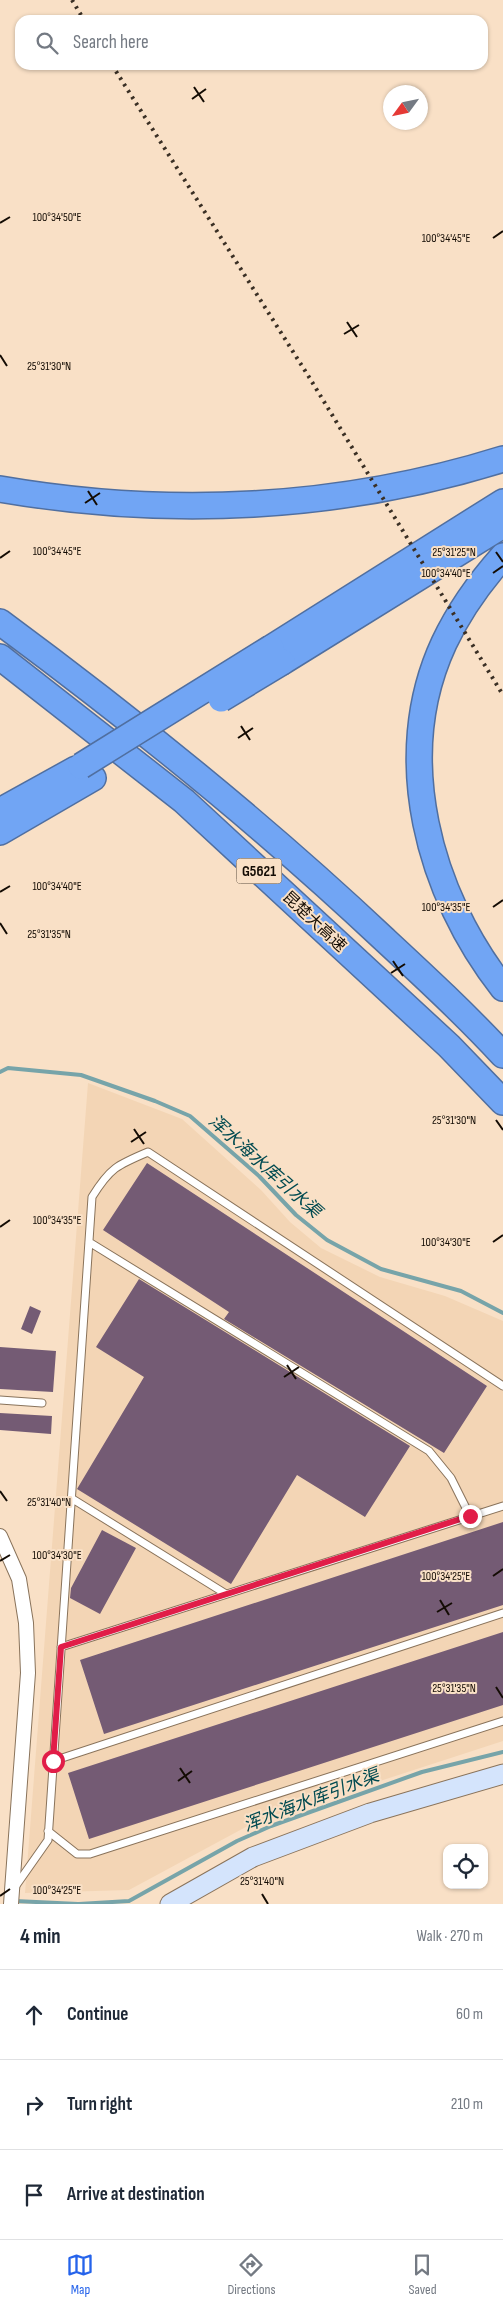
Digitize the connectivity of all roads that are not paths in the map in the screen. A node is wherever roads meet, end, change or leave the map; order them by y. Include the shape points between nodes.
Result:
1 (503, 459) edge
2 (0, 489) edge
3 (503, 502) edge
4 (503, 525) edge
5 (503, 556) edge
6 (0, 622) edge
7 (276, 655) junction
8 (3, 660) edge
9 (87, 772) junction
10 (0, 811) edge
11 (0, 832) edge
12 (503, 988) edge
13 (503, 1055) edge
14 (503, 1102) edge
15 (89, 1242) junction
16 (503, 1386) edge
17 (0, 1400) edge
18 (42, 1403) dead end
19 (71, 1498) junction
20 (503, 1506) edge
21 (470, 1516) junction
22 (0, 1536) edge
23 (226, 1594) junction
24 (503, 1613) edge
25 (61, 1647) junction
26 (503, 1721) edge
27 (53, 1761) junction
28 (503, 1774) edge
29 (48, 1831) junction
30 (12, 1898) edge
31 (170, 1904) edge

1 - 2 highway via 452,474 375,490 268,504 149,506 100,503
3 - 7 highway
4 - 7 highway
5 - 12 highway via 460,612 443,645 424,708 420,770 426,826 443,882 472,944
6 - 13 highway, G5621 via 130,720 310,869 472,1021
7 - 9 highway, bridge
8 - 14 highway, 昆楚大高速 / G5621 via 184,801 449,1046
9 - 10 highway
9 - 11 highway
15 - 16 lane via 92,1198 106,1175 125,1161 148,1152
15 - 19 lane
15 - 21 lane via 428,1451 451,1478
17 - 18 lane
19 - 23 lane
19 - 25 lane
20 - 21 lane
21 - 23 lane
22 - 30 street via 19,1579 26,1623 28,1672
23 - 25 lane
24 - 27 lane
25 - 27 lane
26 - 29 lane via 90,1854 77,1854
27 - 29 lane
28 - 31 street via 370,1813 253,1857
29 - 30 lane via 48,1840

